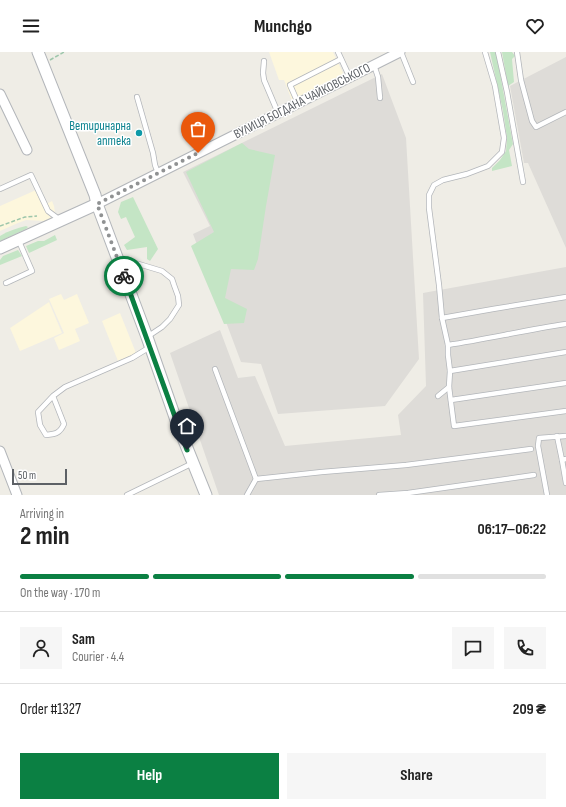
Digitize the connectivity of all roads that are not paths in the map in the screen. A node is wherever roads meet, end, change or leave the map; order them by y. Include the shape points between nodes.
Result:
1 (38, 52) edge
2 (338, 52) edge
3 (401, 52) edge
4 (486, 52) edge
5 (498, 52) edge
6 (517, 52) edge
7 (341, 59) junction
8 (264, 61) dead end
9 (374, 65) junction
10 (350, 78) junction
11 (413, 82) dead end
12 (0, 94) edge
13 (137, 97) dead end
14 (380, 98) dead end
15 (298, 103) junction
16 (566, 112) edge
17 (278, 113) junction
18 (27, 150) dead end
19 (158, 173) junction
20 (523, 182) dead end
21 (0, 189) edge
22 (97, 204) junction
23 (60, 220) junction
24 (18, 239) junction
25 (0, 248) edge
26 (118, 260) junction
27 (6, 283) dead end
28 (566, 298) edge
29 (442, 318) junction
30 (566, 324) edge
31 (149, 342) junction
32 (448, 345) junction
33 (566, 352) edge
34 (215, 368) dead end
35 (450, 371) junction
36 (566, 383) edge
37 (449, 387) junction
38 (53, 396) junction
39 (438, 396) dead end
40 (451, 400) junction
41 (566, 411) edge
42 (557, 436) junction
43 (566, 436) edge
44 (532, 449) dead end
45 (0, 451) edge
46 (564, 459) edge
47 (194, 468) junction
48 (534, 475) dead end
49 (256, 479) junction
50 (566, 483) edge
51 (408, 494) edge
52 (17, 495) edge
53 (127, 495) edge
54 (206, 495) edge
55 (247, 495) edge
56 (379, 495) edge
57 (547, 495) edge

1 - 22 street
2 - 7 lane
3 - 9 street, ВУЛИЦЯ БОГДАНА ЧАЙКОВСЬКОГО
3 - 11 lane
4 - 29 lane via 504,138 502,152 488,166 434,185 429,195
5 - 20 lane
6 - 16 lane via 521,80 536,127
7 - 10 lane
7 - 15 lane via 290,84
8 - 17 lane via 264,80
9 - 10 street, ВУЛИЦЯ БОГДАНА ЧАЙКОВСЬКОГО
9 - 14 lane
10 - 15 street, ВУЛИЦЯ БОГДАНА ЧАЙКОВСЬКОГО
12 - 18 street
13 - 19 lane
15 - 17 street, ВУЛИЦЯ БОГДАНА ЧАЙКОВСЬКОГО
17 - 19 street, ВУЛИЦЯ БОГДАНА ЧАЙКОВСЬКОГО
19 - 22 street, ВУЛИЦЯ БОГДАНА ЧАЙКОВСЬКОГО
21 - 23 lane via 31,175 48,211
22 - 23 street
22 - 26 street
23 - 24 street
24 - 25 street
24 - 27 lane via 32,271
26 - 31 street
26 - 31 lane via 162,271 172,279 179,305 170,320
28 - 29 lane
29 - 32 lane
30 - 32 lane
31 - 38 lane via 132,358 65,387
31 - 47 street
32 - 35 lane
33 - 35 lane
34 - 49 lane
35 - 37 lane
36 - 40 lane
37 - 39 lane
37 - 40 lane
38 - 38 lane via 38,412 40,425 46,435 61,431 64,424
40 - 41 lane via 454,426
42 - 43 lane
42 - 46 lane
42 - 57 lane via 538,438
44 - 49 lane via 406,465
45 - 52 street
46 - 50 lane
47 - 53 lane
47 - 54 street
48 - 51 lane
49 - 55 lane
51 - 56 lane

